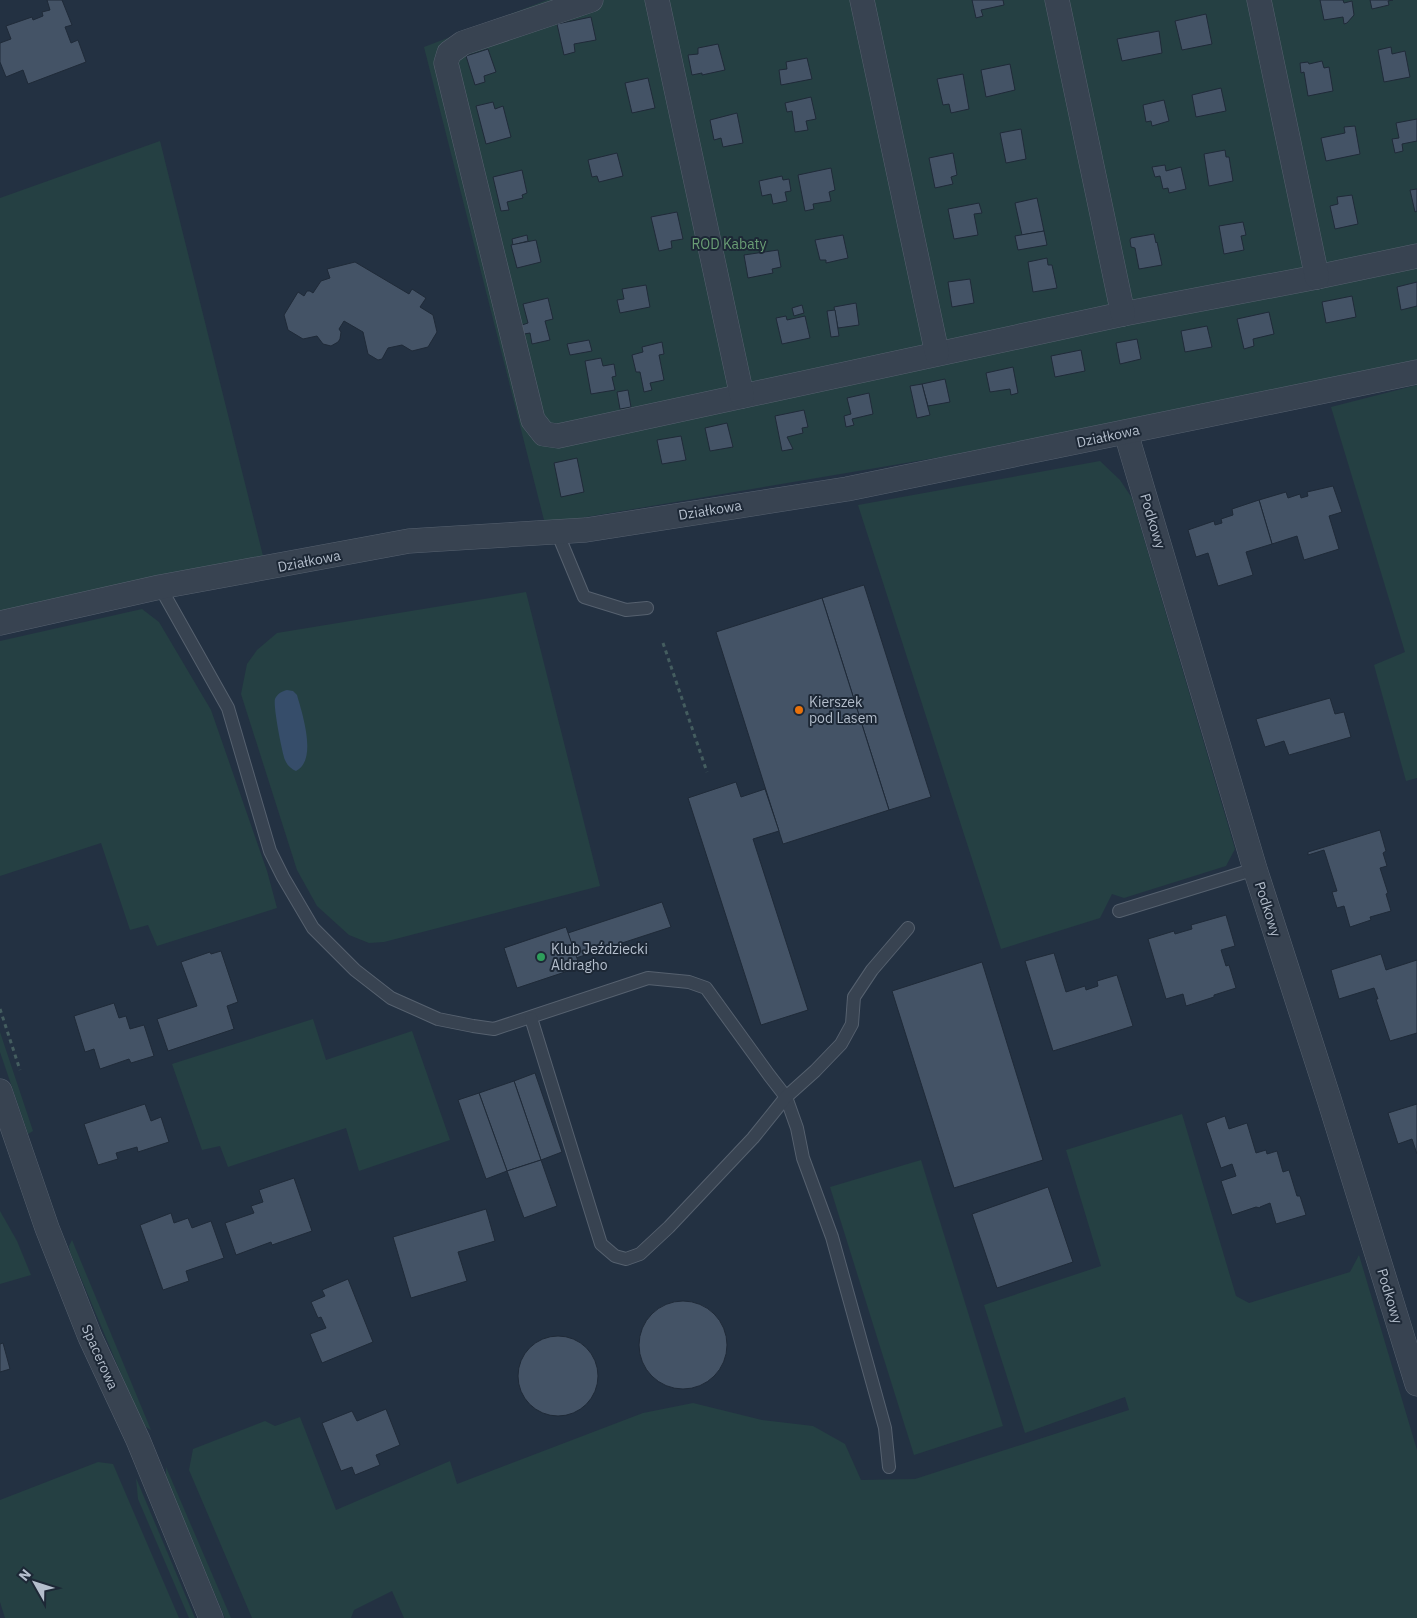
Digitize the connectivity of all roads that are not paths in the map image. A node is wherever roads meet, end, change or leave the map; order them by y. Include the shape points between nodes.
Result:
1 (591, 0) edge
2 (656, 0) edge
3 (862, 0) edge
4 (1057, 0) edge
5 (1259, 0) edge
6 (1417, 256) edge
7 (1317, 277) junction
8 (1123, 314) junction
9 (937, 354) junction
10 (1417, 372) edge
11 (742, 396) junction
12 (1126, 432) junction
13 (558, 532) junction
14 (160, 587) junction
15 (647, 608) dead end
16 (0, 624) edge
17 (1255, 869) junction
18 (1119, 911) dead end
19 (908, 928) dead end
20 (531, 1018) junction
21 (0, 1092) edge
22 (786, 1097) junction
23 (1417, 1384) edge
24 (889, 1467) dead end
25 (211, 1618) edge

1 - 11 street via 463,43 450,53 446,63 533,420 544,434 558,436
2 - 11 street
3 - 9 street
4 - 8 street
5 - 7 street
6 - 7 street
7 - 8 street
8 - 9 street
9 - 11 street
10 - 12 street, Działkowa
12 - 13 street, Działkowa via 847,489
12 - 17 street, Podkowy
13 - 14 street, Działkowa via 409,542
13 - 15 lane via 584,597 626,610
14 - 16 street, Działkowa
14 - 20 lane via 228,708 270,851 314,928 355,970 391,998 438,1019 494,1028
17 - 18 lane
17 - 23 street, Podkowy
19 - 22 lane via 854,997 852,1024 841,1044
20 - 22 lane via 648,978 689,982 706,988
20 - 22 lane via 601,1244 615,1256 626,1259 640,1254 753,1138
21 - 25 street, Spacerowa via 47,1228 90,1337 138,1440
22 - 24 lane via 803,1158 832,1236 883,1419

